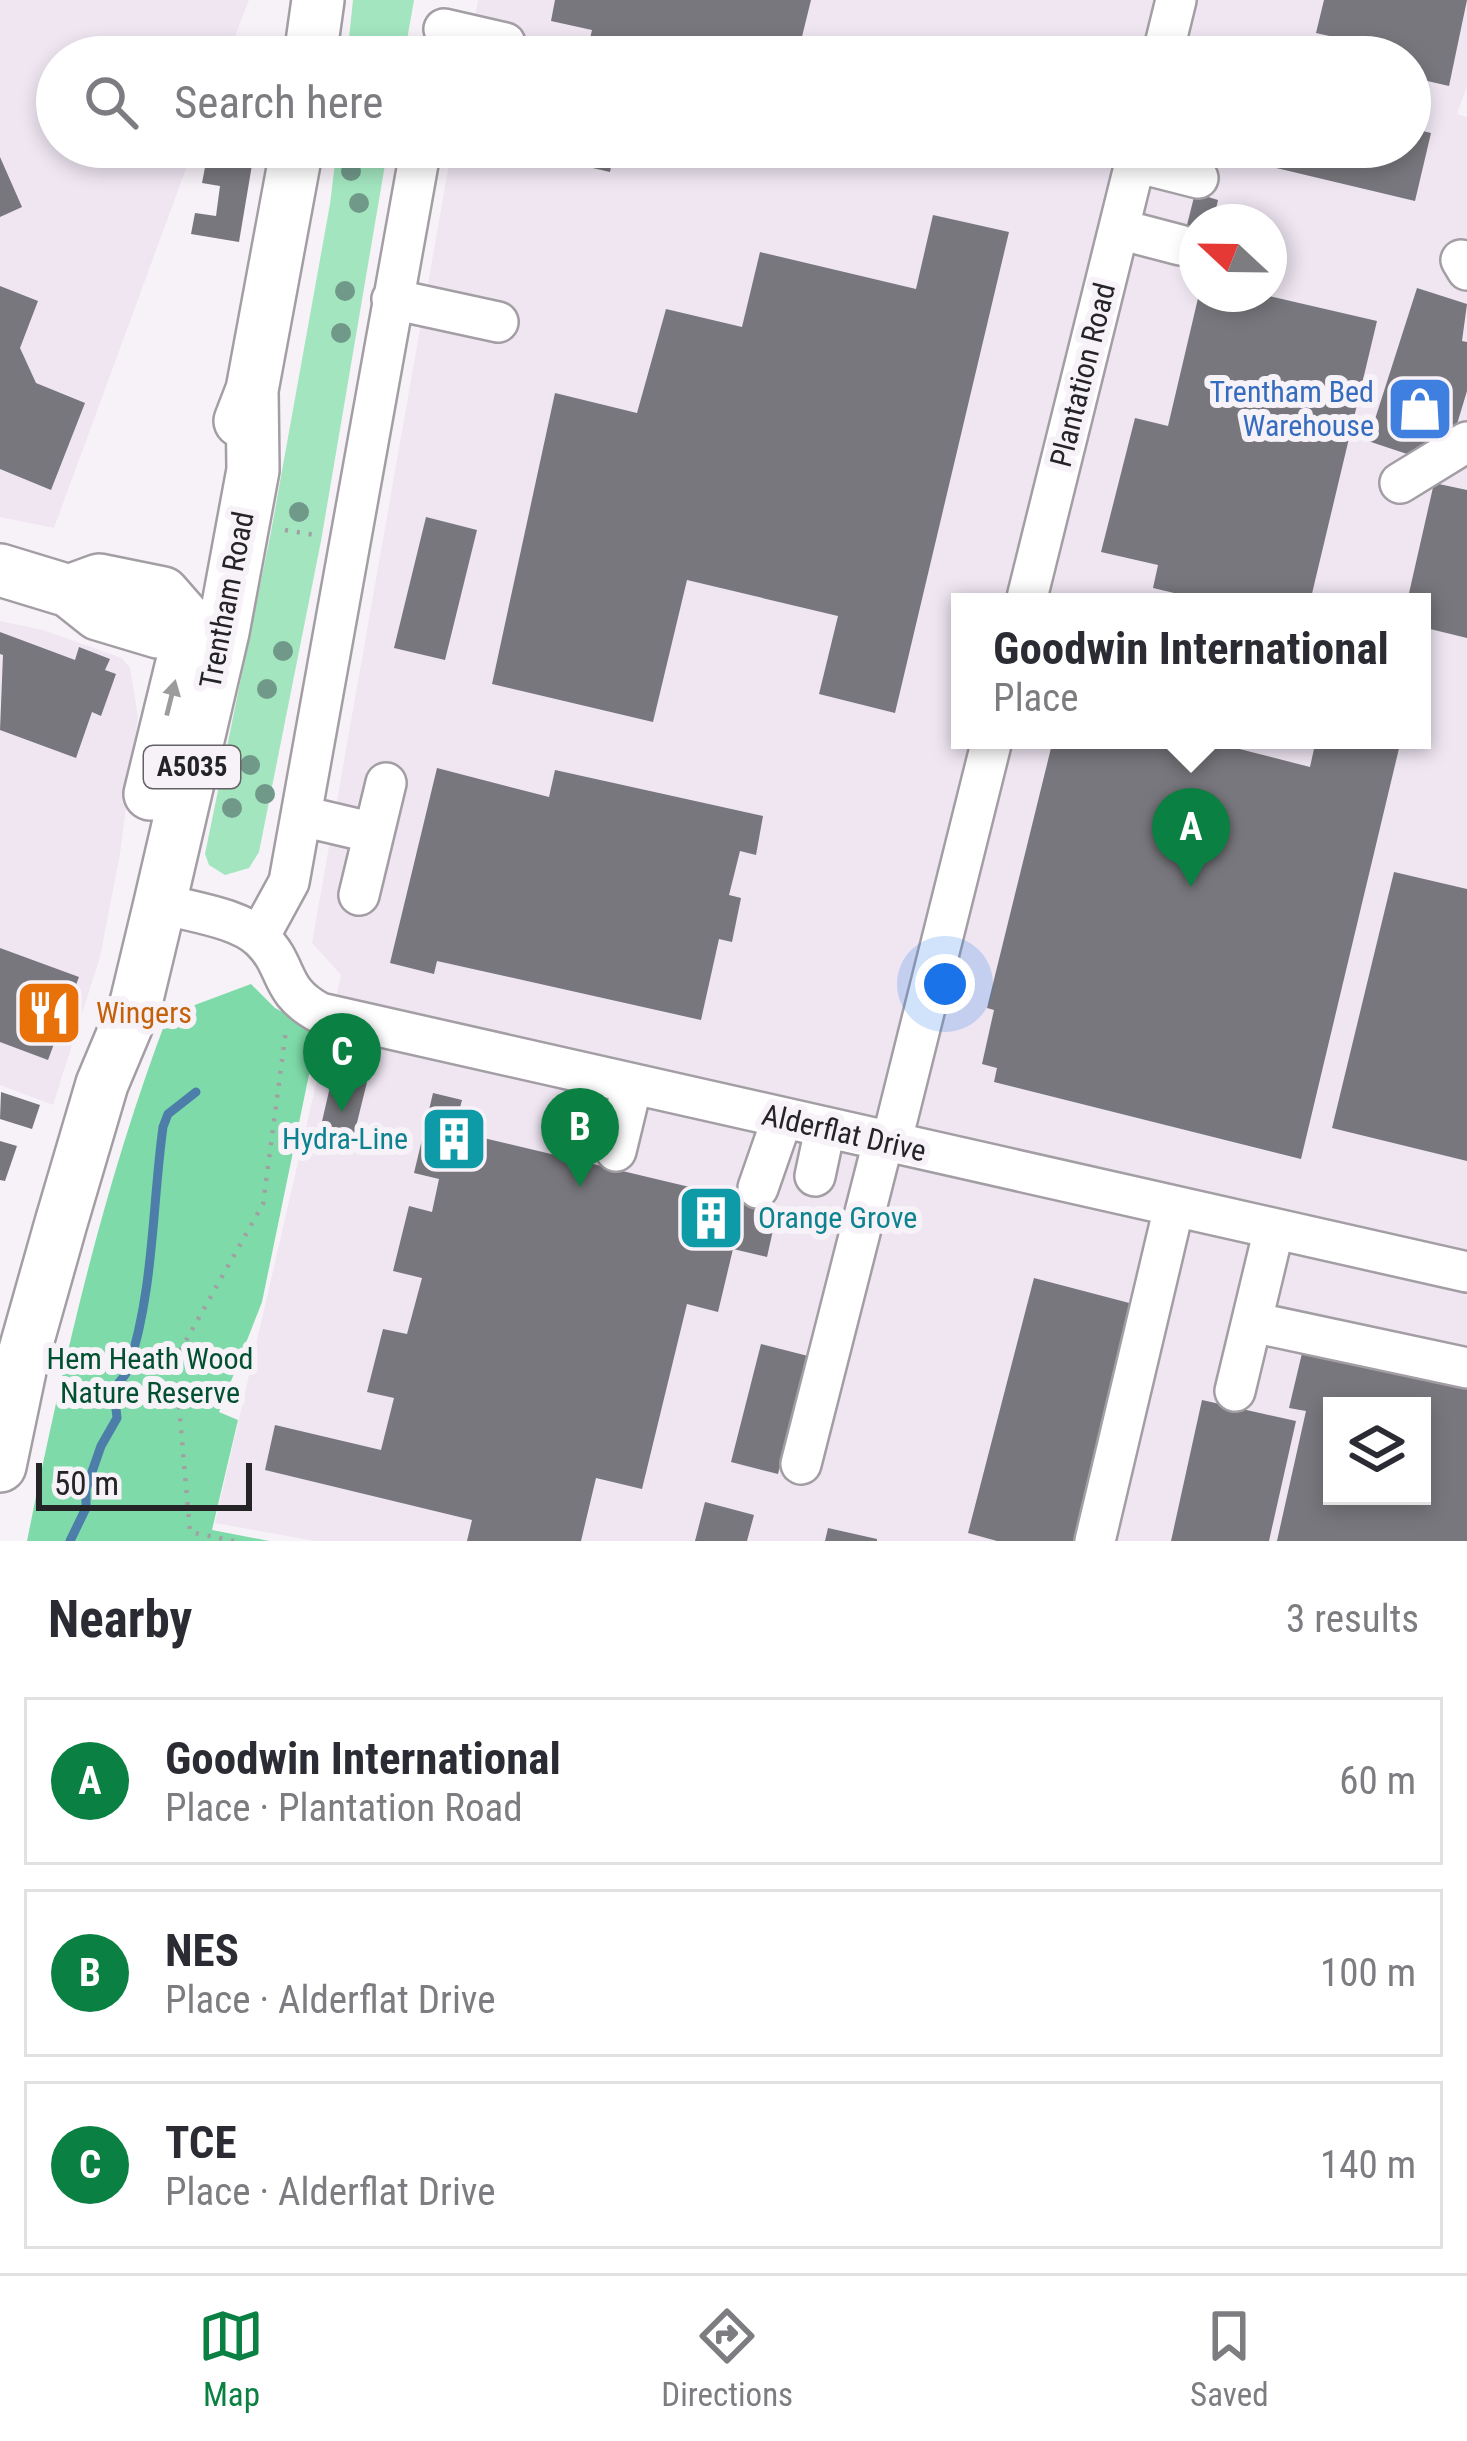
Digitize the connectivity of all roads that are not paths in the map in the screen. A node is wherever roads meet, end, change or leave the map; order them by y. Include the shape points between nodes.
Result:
1 (318, 0) edge
2 (1176, 0) edge
3 (444, 29) edge
4 (313, 36) edge
5 (474, 36) edge
6 (1167, 36) edge
7 (293, 168) edge
8 (418, 168) edge
9 (1134, 168) edge
10 (1171, 168) edge
11 (1198, 178) dead end
12 (1119, 229) junction
13 (1179, 244) edge
14 (392, 298) junction
15 (498, 322) dead end
16 (1467, 442) edge
17 (1400, 483) dead end
18 (0, 570) edge
19 (1028, 593) edge
20 (207, 628) junction
21 (990, 749) edge
22 (386, 783) dead end
23 (302, 816) junction
24 (374, 833) junction
25 (359, 895) dead end
26 (160, 903) junction
27 (259, 937) junction
28 (102, 1084) junction
29 (632, 1085) junction
30 (782, 1119) junction
31 (825, 1129) junction
32 (887, 1143) junction
33 (616, 1151) dead end
34 (815, 1176) dead end
35 (758, 1188) dead end
36 (1174, 1207) junction
37 (1274, 1229) junction
38 (1467, 1272) edge
39 (1252, 1322) junction
40 (1467, 1368) edge
41 (1234, 1391) dead end
42 (801, 1464) dead end
43 (0, 1466) edge
44 (1094, 1541) edge

1 - 4 main road
2 - 6 street
3 - 5 street
7 - 20 main road, Trentham Road / A5035 via 252,390 253,470
8 - 14 street
9 - 12 street, Plantation Road
10 - 11 street
12 - 13 street
12 - 19 street, Plantation Road
14 - 15 street
14 - 23 street via 352,540 346,656
16 - 17 street
18 - 20 main road via 69,591 98,580 163,593
20 - 26 main road, Trentham Road / A5035
28 -> 20 main road, Trentham Road / A5035 via 106,1001 170,701
21 - 32 street
22 - 24 street
23 - 24 street
23 - 27 street via 289,882
24 - 25 street
26 - 27 street
26 - 28 main road, Trentham Road / A5035 via 136,1003
27 - 29 street, Alderflat Drive via 291,994 393,1046
28 - 43 main road, Trentham Road / A5035
29 - 30 street, Alderflat Drive
29 - 33 street
30 - 31 street, Alderflat Drive
30 - 35 street
31 - 32 street, Alderflat Drive
31 - 34 street
32 - 36 street, Alderflat Drive
32 - 42 street
36 - 37 street, Alderflat Drive
36 - 44 street
37 - 38 street, Alderflat Drive
37 - 39 street
39 - 40 street
39 - 41 street

